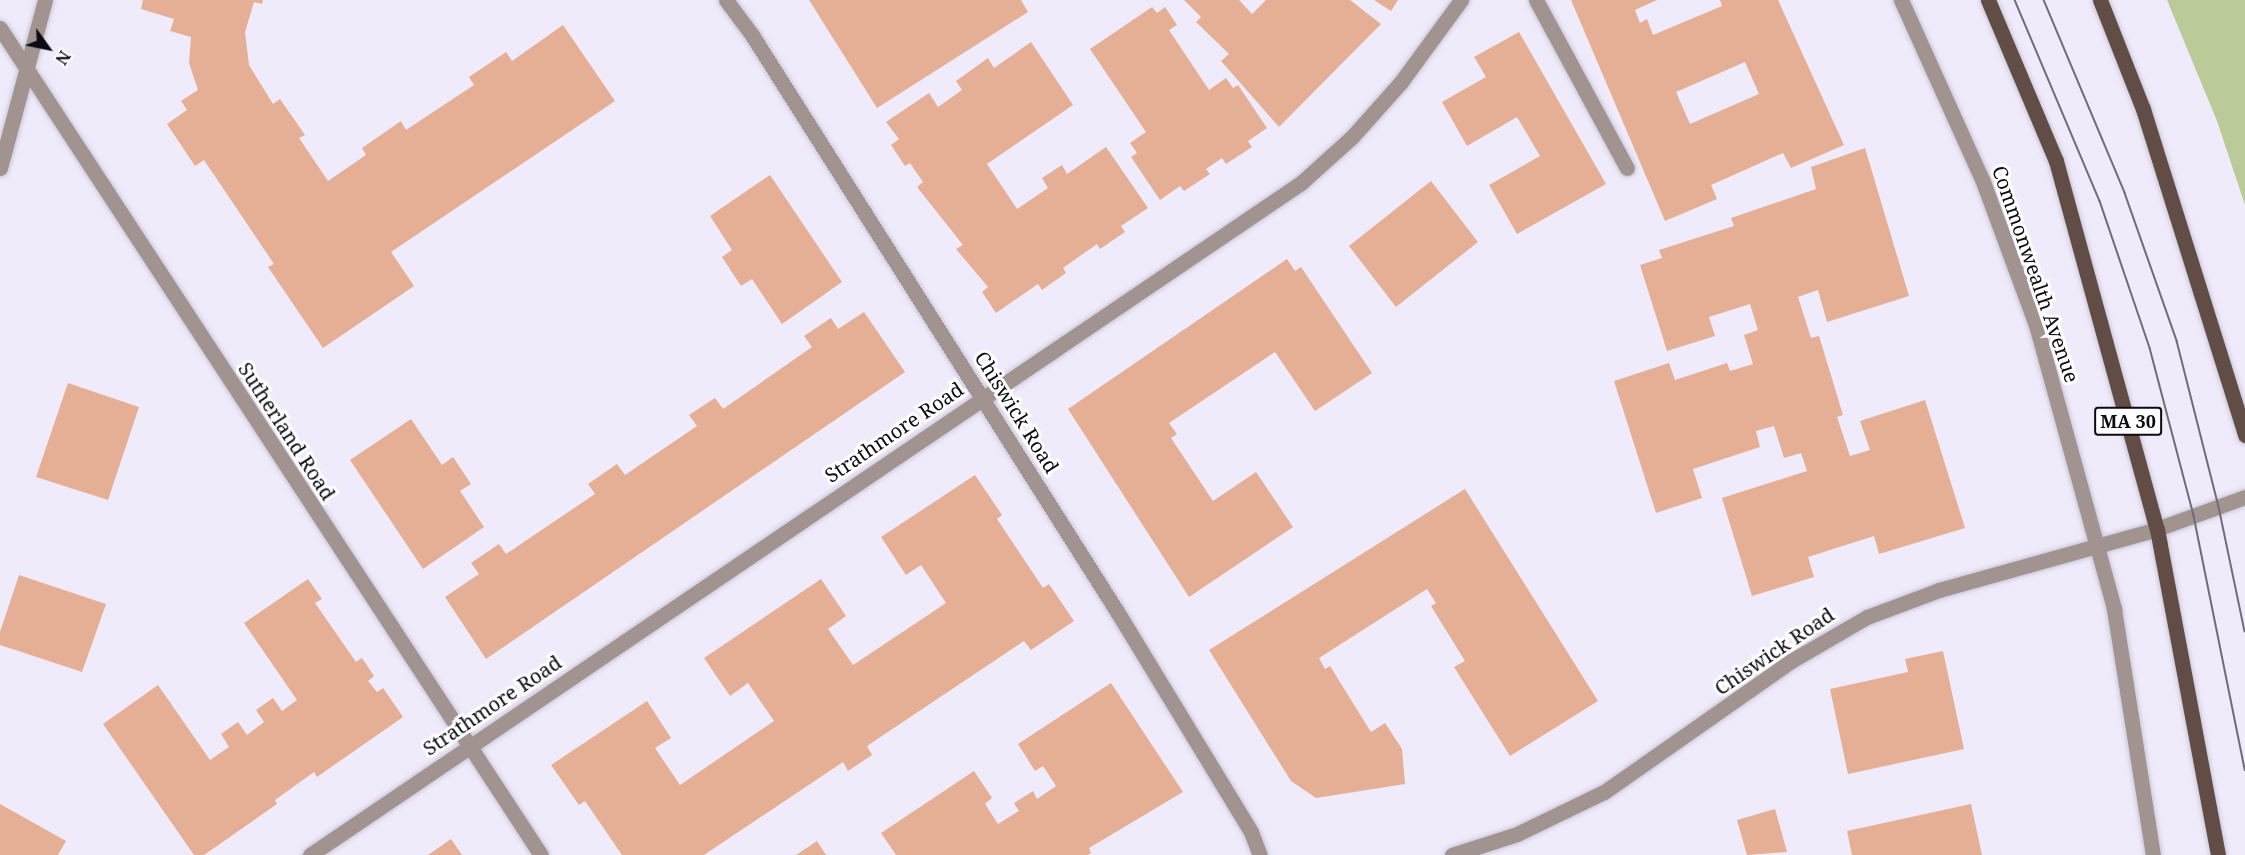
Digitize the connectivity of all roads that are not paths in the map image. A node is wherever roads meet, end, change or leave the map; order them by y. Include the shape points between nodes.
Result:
1 (45, 0) edge
2 (726, 0) edge
3 (1461, 0) edge
4 (1536, 0) edge
5 (1901, 0) edge
6 (1989, 0) edge
7 (2100, 0) edge
8 (0, 28) edge
9 (27, 71) junction
10 (0, 168) edge
11 (1627, 168) dead end
12 (983, 398) junction
13 (2245, 435) edge
14 (2245, 497) edge
15 (2157, 529) junction
16 (2099, 545) junction
17 (468, 747) junction
18 (310, 855) edge
19 (541, 855) edge
20 (1260, 855) edge
21 (1452, 855) edge
22 (2153, 855) edge
23 (2218, 855) edge

1 - 9 street
2 - 12 street, Chiswick Road
3 - 12 street, Strathmore Road via 1401,82 1352,137 1302,182
4 - 11 street
5 - 16 street, Commonwealth Avenue via 1982,179 2036,325
6 - 15 main road, MA 30 via 2056,161
7 - 13 main road via 2146,120
8 - 9 street, Sutherland Road
9 - 10 street
9 - 17 street, Sutherland Road
12 - 17 street, Strathmore Road
12 - 20 street, Chiswick Road via 1190,730 1251,832
14 - 15 street, Chiswick Road
15 - 16 street, Chiswick Road
15 - 23 main road, MA 30
16 - 21 street, Chiswick Road via 1939,590 1868,617 1791,660 1604,792 1517,834
16 - 22 street, Commonwealth Avenue via 2114,609
17 - 18 street, Strathmore Road
17 - 19 street, Sutherland Road

